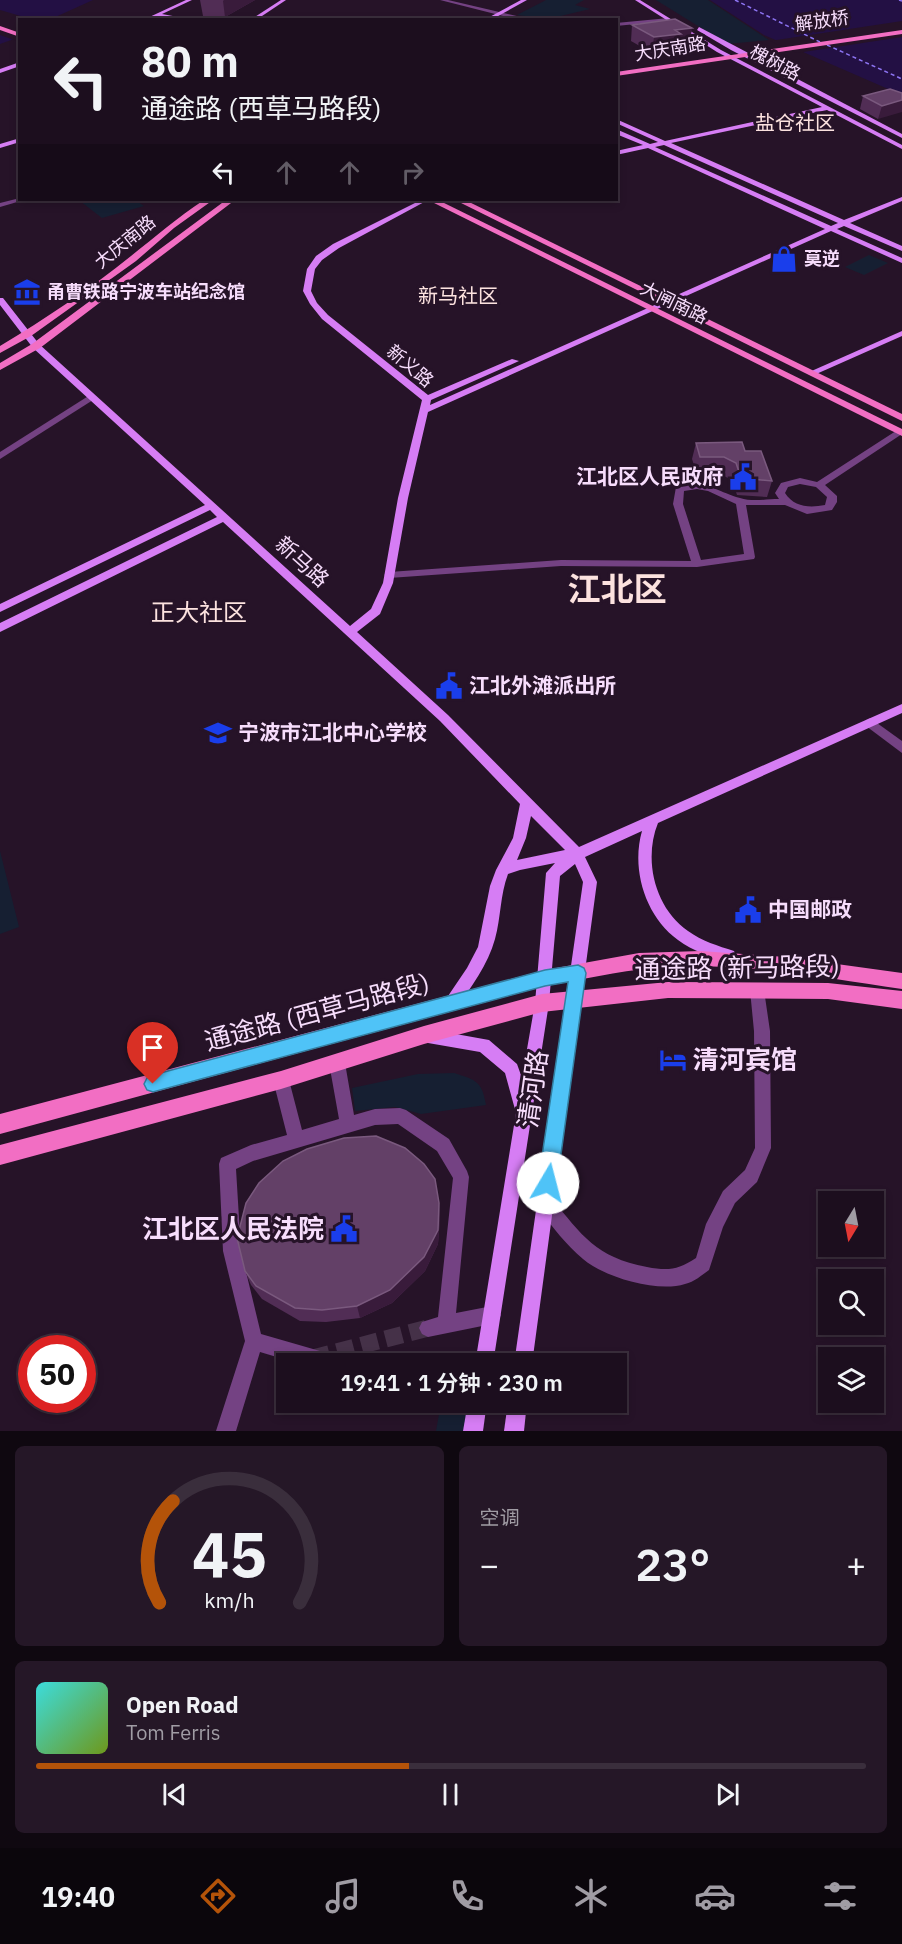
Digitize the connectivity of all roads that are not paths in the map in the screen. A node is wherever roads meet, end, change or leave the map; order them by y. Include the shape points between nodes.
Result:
1 (190, 0) edge
2 (274, 0) edge
3 (284, 0) edge
4 (442, 0) edge
5 (637, 0) edge
6 (649, 0) edge
7 (527, 2) edge
8 (496, 14) junction
9 (158, 15) junction
10 (507, 16) junction
11 (150, 18) edge
12 (178, 18) edge
13 (245, 18) edge
14 (255, 18) edge
15 (489, 18) edge
16 (504, 18) edge
17 (520, 18) edge
18 (0, 19) edge
19 (667, 19) junction
20 (10, 23) dead end
21 (618, 25) edge
22 (902, 25) edge
23 (0, 28) edge
24 (902, 32) edge
25 (18, 34) edge
26 (719, 51) junction
27 (744, 51) junction
28 (731, 53) junction
29 (651, 60) dead end
30 (18, 65) edge
31 (0, 71) edge
32 (618, 74) edge
33 (828, 108) junction
34 (618, 122) edge
35 (618, 132) edge
36 (18, 135) edge
37 (902, 136) edge
38 (0, 141) edge
39 (18, 141) edge
40 (662, 142) junction
41 (647, 145) junction
42 (0, 146) edge
43 (902, 147) edge
44 (618, 152) edge
45 (902, 194) edge
46 (902, 199) edge
47 (18, 201) edge
48 (208, 201) edge
49 (230, 201) edge
50 (423, 201) edge
51 (434, 201) edge
52 (461, 201) edge
53 (0, 205) edge
54 (842, 222) junction
55 (830, 227) junction
56 (902, 249) edge
57 (902, 261) edge
58 (0, 300) edge
59 (663, 300) junction
60 (646, 308) junction
61 (902, 333) edge
62 (27, 334) junction
63 (36, 346) junction
64 (0, 350) edge
65 (0, 367) edge
66 (811, 373) junction
67 (90, 398) junction
68 (426, 399) junction
69 (424, 411) junction
70 (902, 418) edge
71 (900, 432) edge
72 (0, 456) edge
73 (819, 485) junction
74 (741, 502) junction
75 (786, 502) junction
76 (211, 506) junction
77 (223, 518) junction
78 (697, 564) junction
79 (389, 575) junction
80 (0, 608) edge
81 (0, 628) edge
82 (349, 632) junction
83 (902, 708) edge
84 (870, 723) junction
85 (902, 748) edge
86 (527, 803) junction
87 (654, 819) junction
88 (577, 854) junction
89 (503, 870) junction
90 (753, 963) junction
91 (578, 973) junction
92 (545, 978) junction
93 (902, 981) edge
94 (757, 990) junction
95 (902, 1000) edge
96 (573, 1001) junction
97 (542, 1003) junction
98 (451, 1004) junction
99 (424, 1035) junction
100 (337, 1063) junction
101 (281, 1080) junction
102 (525, 1117) junction
103 (0, 1124) edge
104 (348, 1125) junction
105 (296, 1140) junction
106 (0, 1155) edge
107 (545, 1204) junction
108 (492, 1315) junction
109 (446, 1324) junction
110 (428, 1328) tunnel mouth
111 (254, 1341) junction
112 (296, 1353) edge
113 (486, 1353) edge
114 (525, 1353) edge
115 (476, 1413) edge
116 (516, 1413) edge
117 (226, 1431) edge
118 (473, 1431) edge
119 (514, 1431) edge

1 - 9 street
2 - 13 street
3 - 14 street
4 - 8 street
5 - 19 street, 槐树路
6 - 28 street, 槐树路
7 - 8 street
7 - 10 street
8 - 10 street
8 - 15 street
9 - 11 street
9 - 12 street
10 - 16 street
10 - 17 street
18 - 20 main road
19 - 21 street
19 - 26 street, 槐树路
22 - 27 main road, 解放桥
23 - 25 main road
24 - 27 main road, 解放桥
26 - 28 main road, 大庆南路
26 - 29 main road, 大庆南路
27 - 28 main road
27 - 37 street, 槐树路
28 - 32 main road, 大庆南路
28 - 33 street, 槐树路
30 - 31 street
33 - 40 street
33 - 43 street, 槐树路
34 - 40 street
35 - 41 street
36 - 38 street
39 - 42 street
40 - 41 street
40 - 54 street
41 - 44 street
41 - 55 street
45 - 54 street
46 - 54 street
47 - 53 street
48 - 62 main road, 大庆南路
49 - 63 main road, 大庆南路
50 - 68 street, 新义路 via 319,258 311,269 308,291 314,304 337,328
51 - 60 main road, 大闸南路
52 - 59 main road, 大闸南路
54 - 55 street
54 - 56 street
55 - 57 street
55 - 59 street
58 - 62 street, 新马路
59 - 60 street
59 - 66 main road, 大闸南路
60 - 68 street
60 - 69 street
60 - 71 main road, 大闸南路
61 - 66 street
62 - 63 street, 新马路
62 - 64 main road, 大庆南路
63 - 65 main road, 大庆南路
63 - 67 street, 新马路
66 - 70 main road, 大闸南路
67 - 72 street
67 - 76 street, 新马路
68 - 69 street, 新义路
69 - 79 street, 新义路
71 - 73 street
73 - 75 street via 800,481 784,485 780,493
73 - 75 street via 832,496 828,508 807,511
74 - 75 street
74 - 78 street via 750,557
74 - 78 street via 713,488 694,485 679,489 678,504
76 - 77 street, 新马路
76 - 80 street
77 - 81 street
77 - 82 street, 新马路
78 - 79 street via 561,562
79 - 82 street, 新义路 via 376,611
82 - 86 street, 新马路 via 444,718
83 - 84 street
84 - 85 street
84 - 87 street
86 - 88 street, 新马路
86 - 89 street via 513,857
87 - 88 street
87 - 90 street via 646,839 645,860 653,900 661,916 694,944
88 - 89 street
88 - 91 street, 新马路 via 590,882
88 - 92 street, 清河路 via 553,873
89 - 98 street via 484,953
90 - 91 main road, 通途路 (新马路段) via 672,959 621,963
90 - 93 main road, 通途路 (新马路段)
91 - 92 main road, 通途路 (西草马路段)
91 - 96 street, 清河路
92 - 97 street, 清河路
92 - 98 main road, 通途路 (西草马路段)
94 - 95 main road, 通途路 (新马路段) via 828,991
94 - 96 main road, 通途路 (新马路段) via 668,990
94 - 107 street via 762,1031 763,1148 751,1176 729,1197 715,1224 703,1264 682,1277 654,1277 615,1268 596,1259 579,1244
96 - 97 main road
96 - 107 street, 清河路
97 - 99 main road
97 - 102 street, 清河路
98 - 103 main road, 通途路 (西草马路段)
99 - 100 main road
99 - 102 street via 484,1045 512,1069
100 - 101 main road
100 - 104 street
101 - 105 street
101 - 106 main road
102 - 108 street, 清河路
104 - 105 street
104 - 109 street via 375,1117 400,1116 443,1145 462,1177
105 - 111 street via 227,1164 232,1251
107 - 114 street, 清河路
108 - 109 street
108 - 113 street, 清河路
109 - 110 street
111 - 112 street
111 - 117 street
115 - 118 street
116 - 119 street

